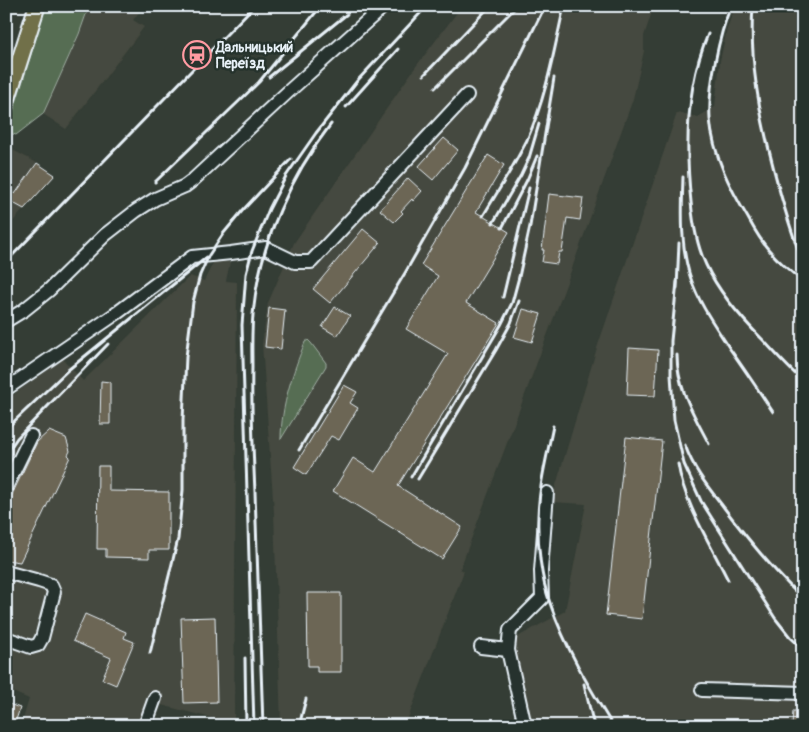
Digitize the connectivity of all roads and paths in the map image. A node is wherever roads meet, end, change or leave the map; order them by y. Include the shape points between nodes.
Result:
1 (37, 6) edge
2 (384, 6) edge
3 (11, 71) edge
4 (468, 95) dead end
5 (6, 103) edge
6 (6, 322) edge
7 (6, 388) edge
8 (31, 436) dead end
9 (6, 487) edge
10 (547, 493) dead end
11 (6, 572) edge
12 (6, 638) edge
13 (480, 647) dead end
14 (508, 650) junction
15 (702, 690) dead end
16 (803, 693) edge
17 (155, 698) dead end
18 (145, 726) edge
19 (525, 726) edge

1 - 3 main road
2 - 6 street via 194,180 136,210 105,235 49,290
3 - 5 main road
4 - 7 street via 310,262 295,262 266,248 192,256 117,313
8 - 9 street
10 - 14 street via 542,598 510,630
11 - 12 street via 39,580 51,586 54,592 38,645 32,647
13 - 14 street
14 - 19 street
15 - 16 street
17 - 18 street

